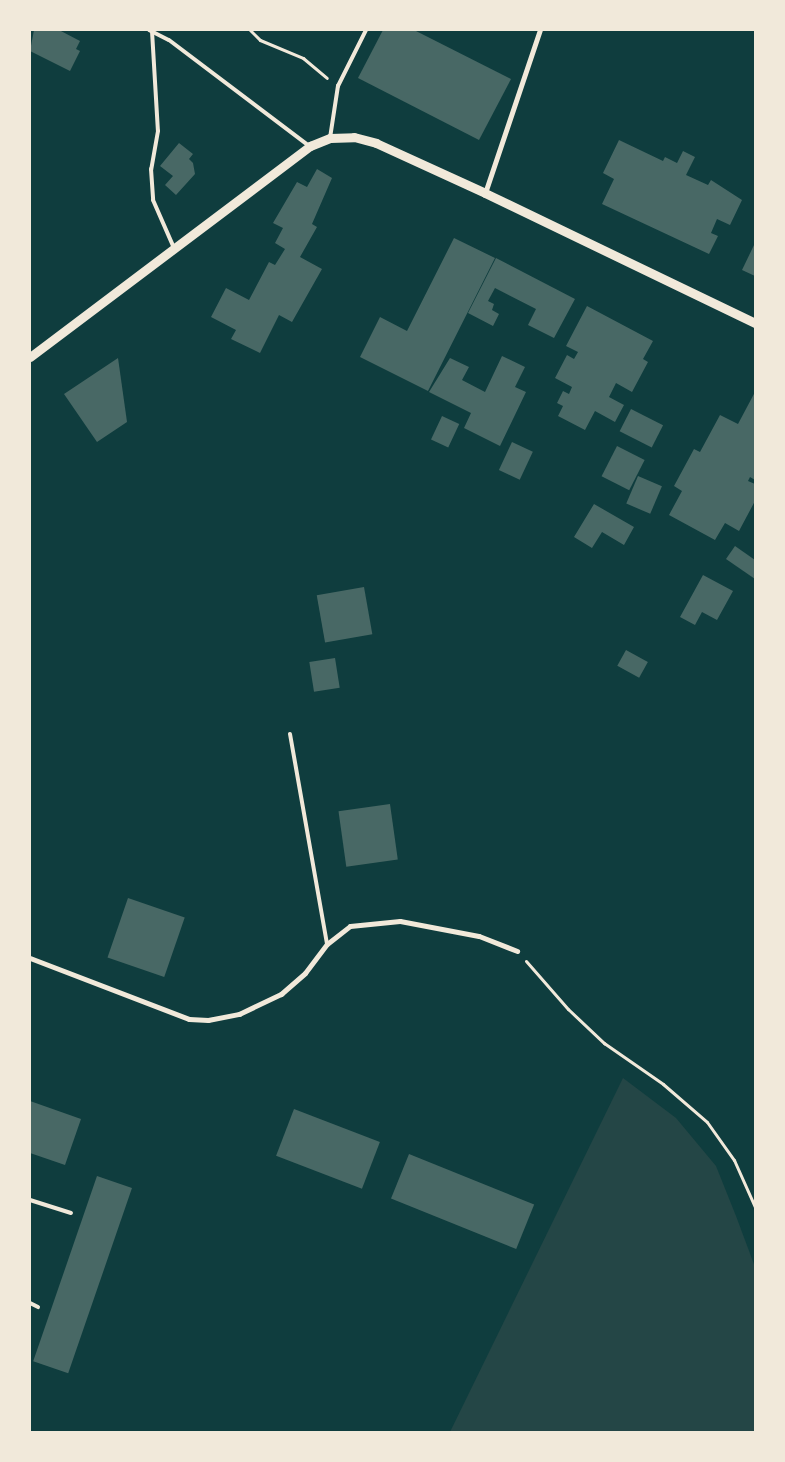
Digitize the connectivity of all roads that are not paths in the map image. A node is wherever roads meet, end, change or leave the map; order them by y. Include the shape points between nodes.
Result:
1 (366, 30) edge
2 (540, 30) edge
3 (150, 31) edge
4 (330, 138) junction
5 (310, 146) junction
6 (484, 193) junction
7 (174, 248) junction
8 (755, 323) edge
9 (30, 357) edge
10 (290, 734) dead end
11 (327, 944) junction
12 (518, 951) road end
13 (30, 958) edge
14 (30, 1200) edge
15 (71, 1214) dead end
16 (30, 1303) edge
17 (38, 1307) dead end

1 - 4 lane via 338,86
2 - 6 street
3 - 5 lane via 169,40
3 - 7 lane via 158,131 151,169 153,200
4 - 5 street
4 - 6 street via 354,137 376,143
5 - 7 street
6 - 8 street
7 - 9 street
10 - 11 lane
11 - 12 street via 350,926 400,921 479,936
11 - 13 street via 305,973 281,994 239,1014 208,1020 189,1019
14 - 15 lane
16 - 17 lane

